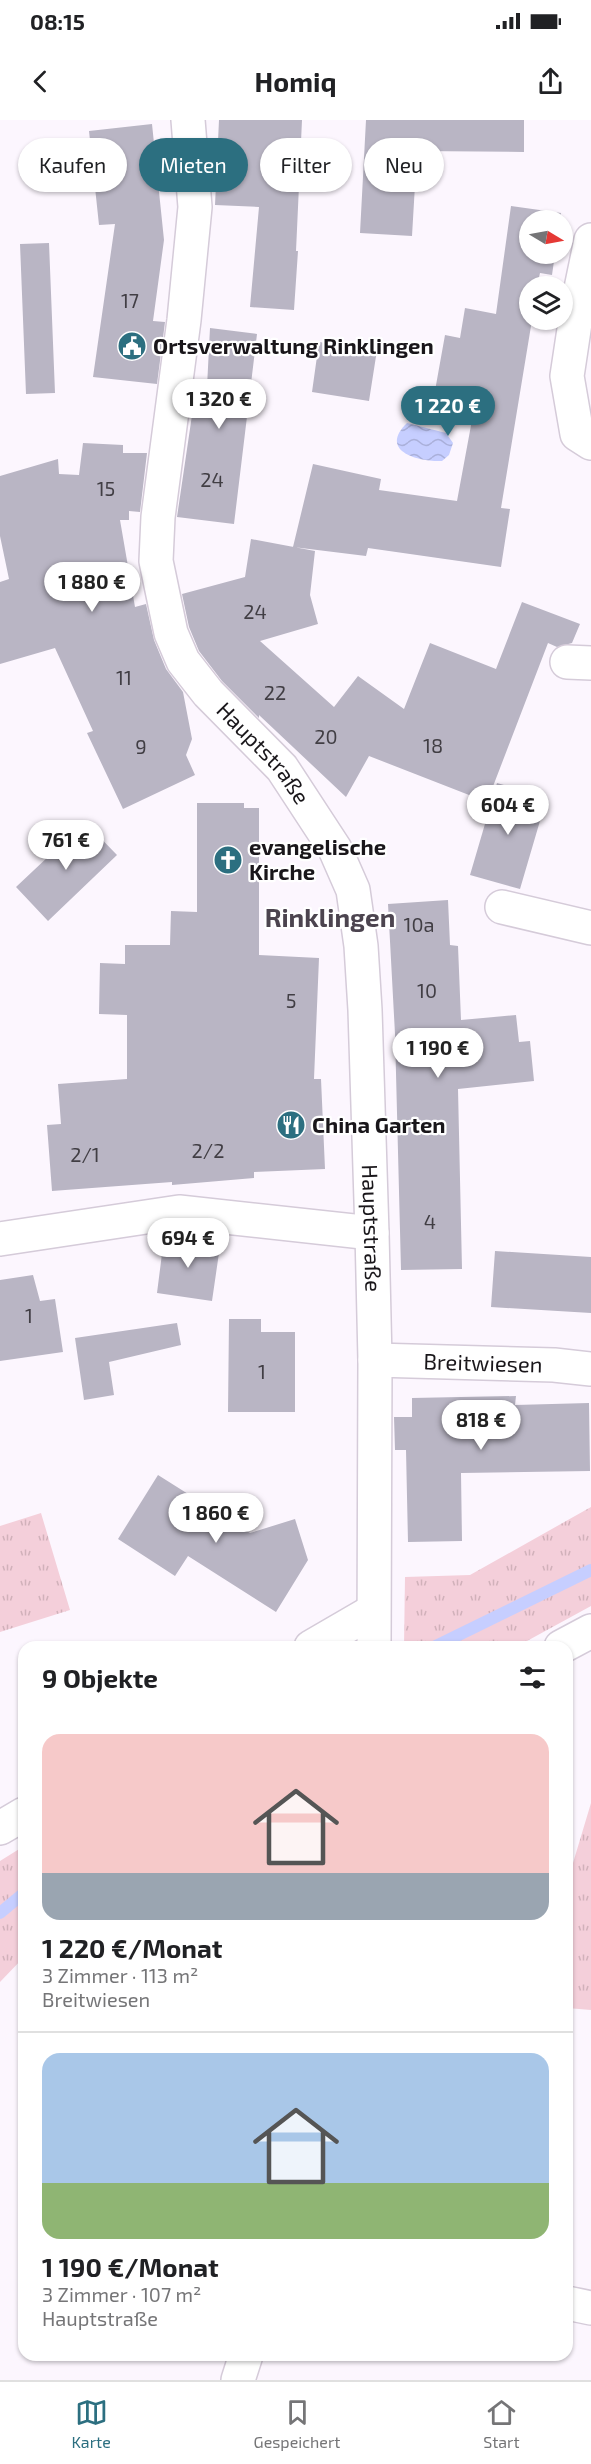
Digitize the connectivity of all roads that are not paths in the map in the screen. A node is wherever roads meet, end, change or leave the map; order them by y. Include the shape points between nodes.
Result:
1 (188, 120) edge
2 (591, 240) edge
3 (591, 443) edge
4 (502, 907) dead end
5 (591, 928) edge
6 (372, 1233) junction
7 (0, 1239) edge
8 (375, 1360) junction
9 (591, 1369) edge
10 (373, 1628) edge
11 (591, 1631) edge
12 (331, 1641) edge
13 (572, 1641) edge
14 (18, 1818) edge
15 (0, 1828) edge
16 (573, 2304) edge
17 (591, 2308) edge
18 (244, 2361) edge
19 (238, 2380) edge

1 - 6 street, Hauptstraße via 195,207 156,561 171,633 183,661 208,693 282,768 335,849 353,891 365,1010
2 - 3 street via 567,376 577,434
4 - 5 street
6 - 7 street via 179,1212
6 - 8 street, Hauptstraße
8 - 9 street, Breitwiesen
8 - 10 street, Hauptstraße
10 - 12 street
11 - 13 street
14 - 15 street
16 - 17 street
18 - 19 street

